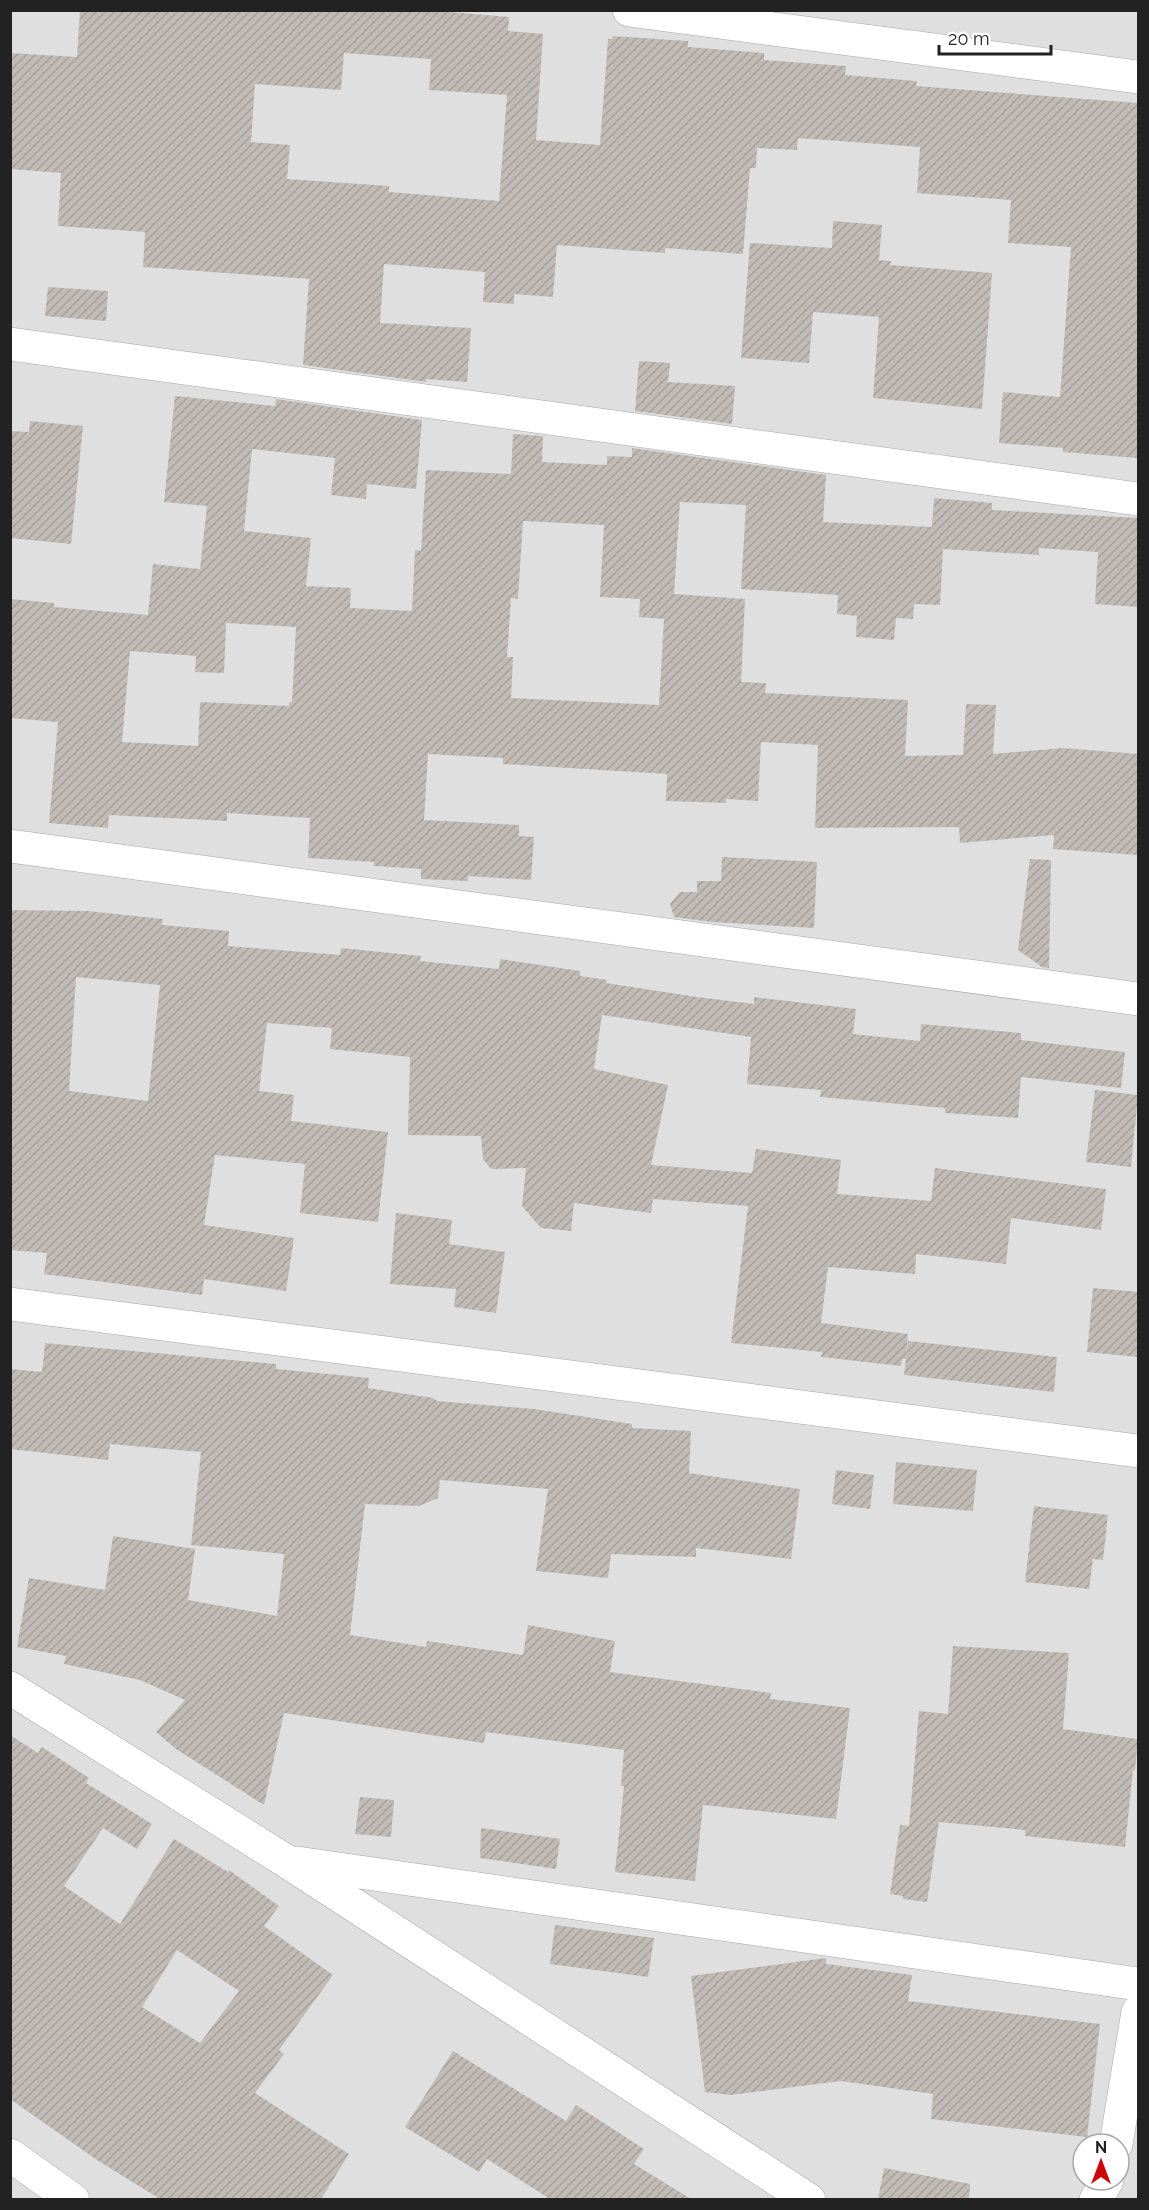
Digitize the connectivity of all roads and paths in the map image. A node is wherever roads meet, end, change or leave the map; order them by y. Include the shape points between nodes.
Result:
1 (629, 10) edge
2 (1138, 77) edge
3 (10, 344) edge
4 (1138, 499) edge
5 (10, 846) edge
6 (1138, 999) edge
7 (10, 1304) edge
8 (1138, 1451) edge
9 (10, 1688) edge
10 (286, 1861) junction
11 (1138, 1984) edge
12 (1138, 2012) edge
13 (1118, 2132) edge
14 (10, 2155) edge
15 (73, 2199) edge
16 (808, 2199) edge

1 - 2 street
3 - 4 street
5 - 6 street
7 - 8 street
9 - 10 street
10 - 11 street
10 - 16 street
12 - 13 street
14 - 15 street

